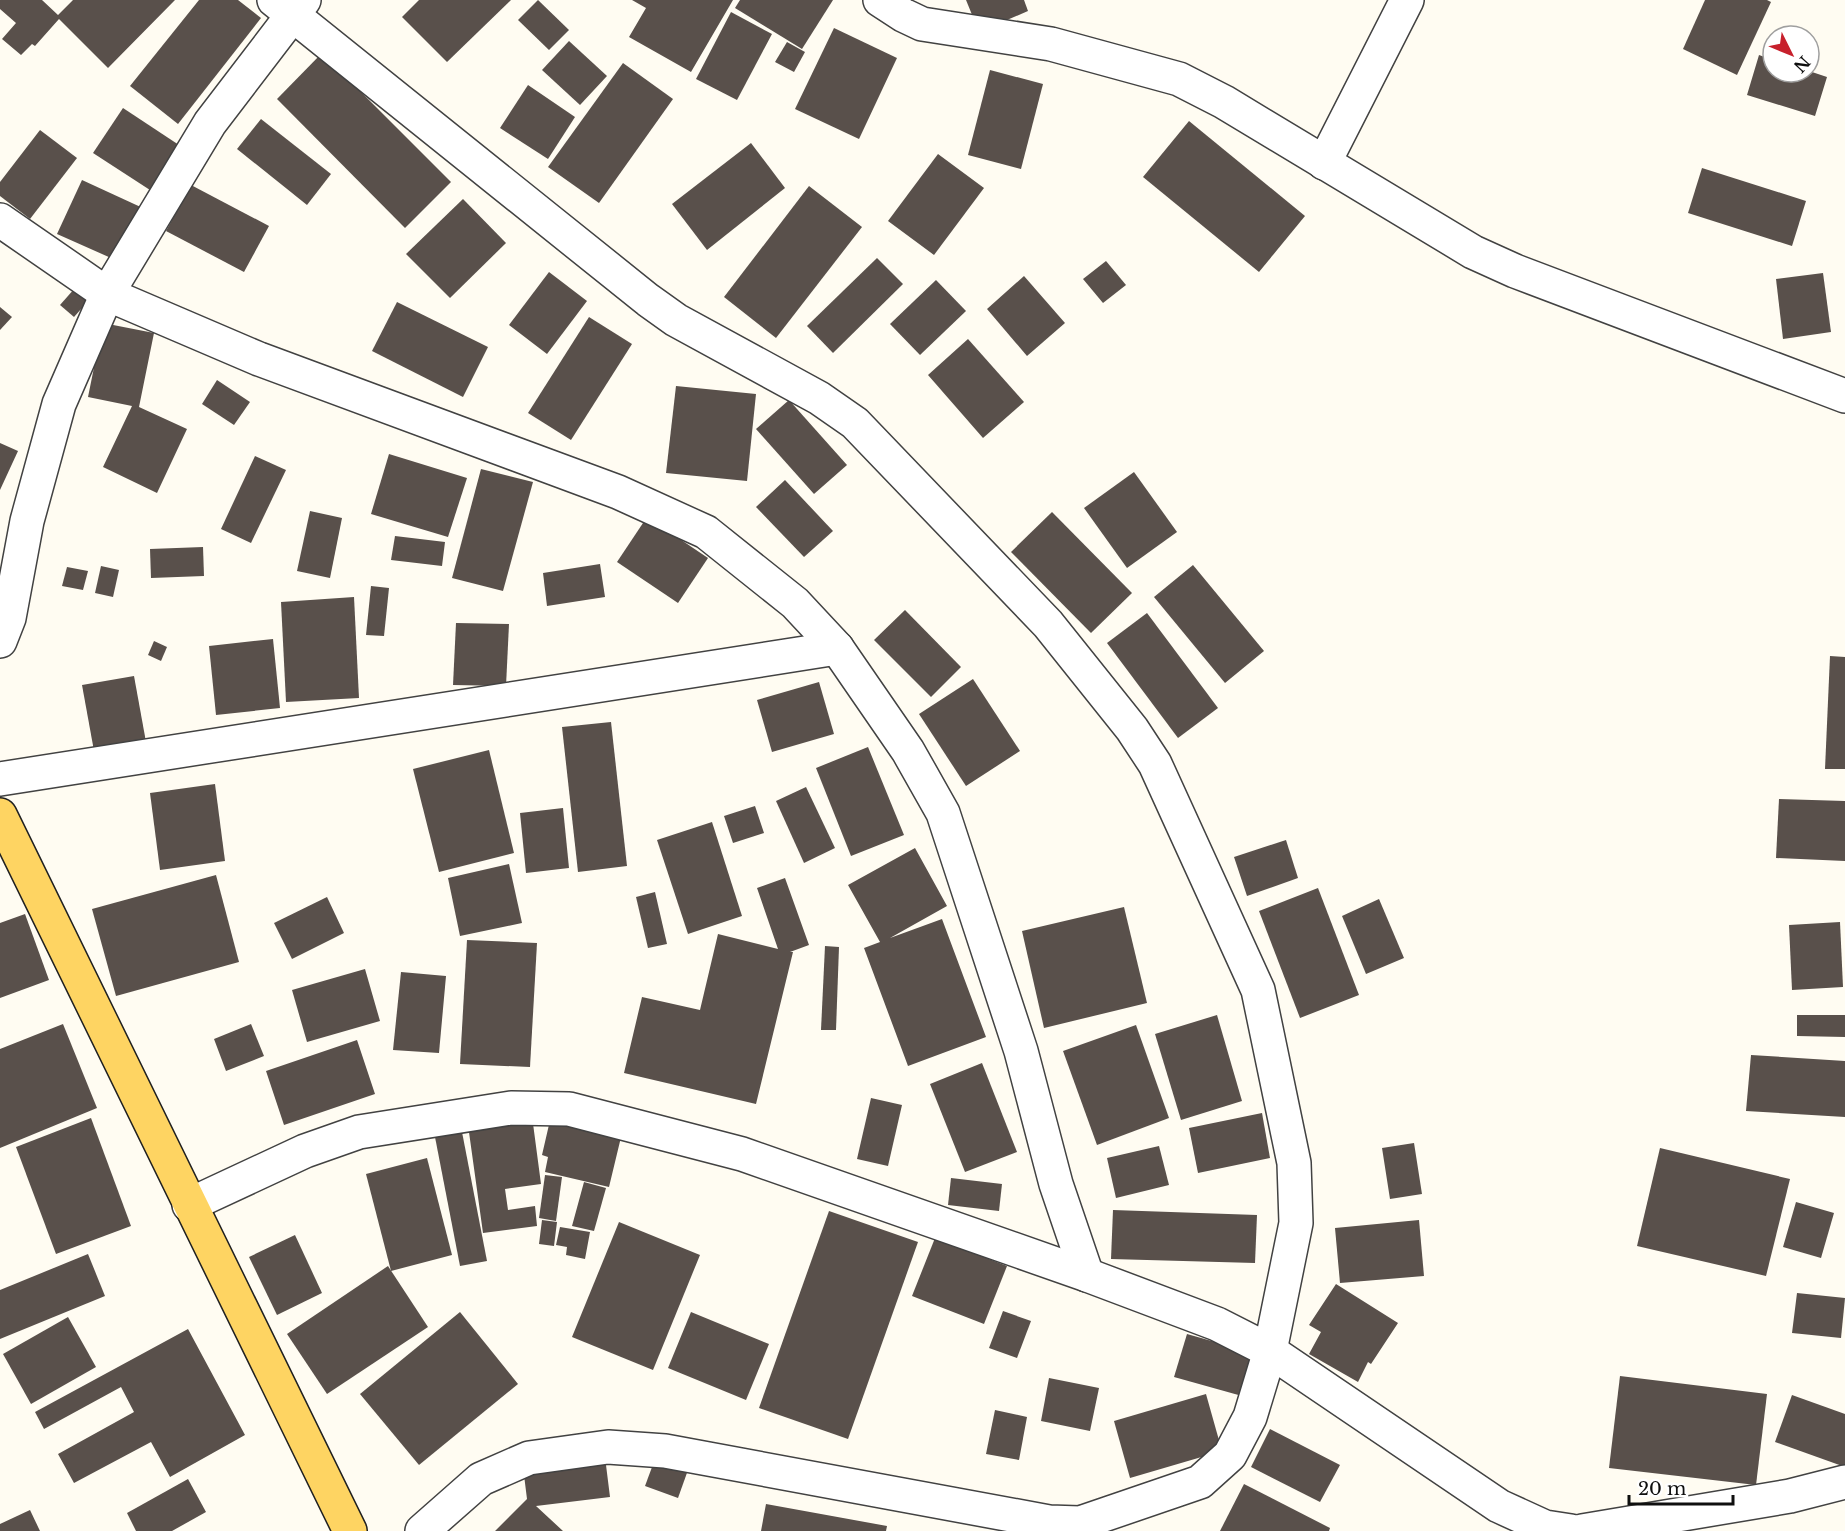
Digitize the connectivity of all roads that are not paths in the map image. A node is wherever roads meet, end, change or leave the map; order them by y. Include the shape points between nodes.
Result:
1 (880, 0) edge
2 (1407, 0) edge
3 (290, 5) edge
4 (1324, 163) junction
5 (0, 220) edge
6 (107, 294) junction
7 (1845, 396) edge
8 (0, 640) edge
9 (837, 648) junction
10 (0, 779) edge
11 (0, 815) edge
12 (189, 1205) junction
13 (1087, 1275) junction
14 (1270, 1351) junction
15 (1845, 1482) edge
16 (1587, 1530) edge
17 (350, 1531) edge
18 (422, 1531) edge

1 - 4 street via 922,24 1051,44 1179,79
2 - 4 street
3 - 6 street via 210,123
3 - 14 street via 676,320 819,398 855,423 1048,624 1132,729 1155,764 1258,990 1294,1163 1296,1223
4 - 7 street via 1483,257
5 - 6 street
6 - 8 street via 59,405 27,521 9,618
6 - 9 street via 259,359 618,492 706,532 795,603
9 - 10 street
9 - 13 street via 908,751 943,813 1021,1051 1056,1184
11 - 12 main road
12 - 13 street via 305,1151 359,1132 511,1108 568,1109 742,1154
12 - 17 main road
13 - 14 street via 1217,1324
14 - 16 street via 1499,1506 1545,1527
14 - 18 street via 1250,1417 1223,1462 1200,1482 1080,1523 1049,1522 665,1450 608,1447 529,1458 481,1479
15 - 16 street via 1791,1496

